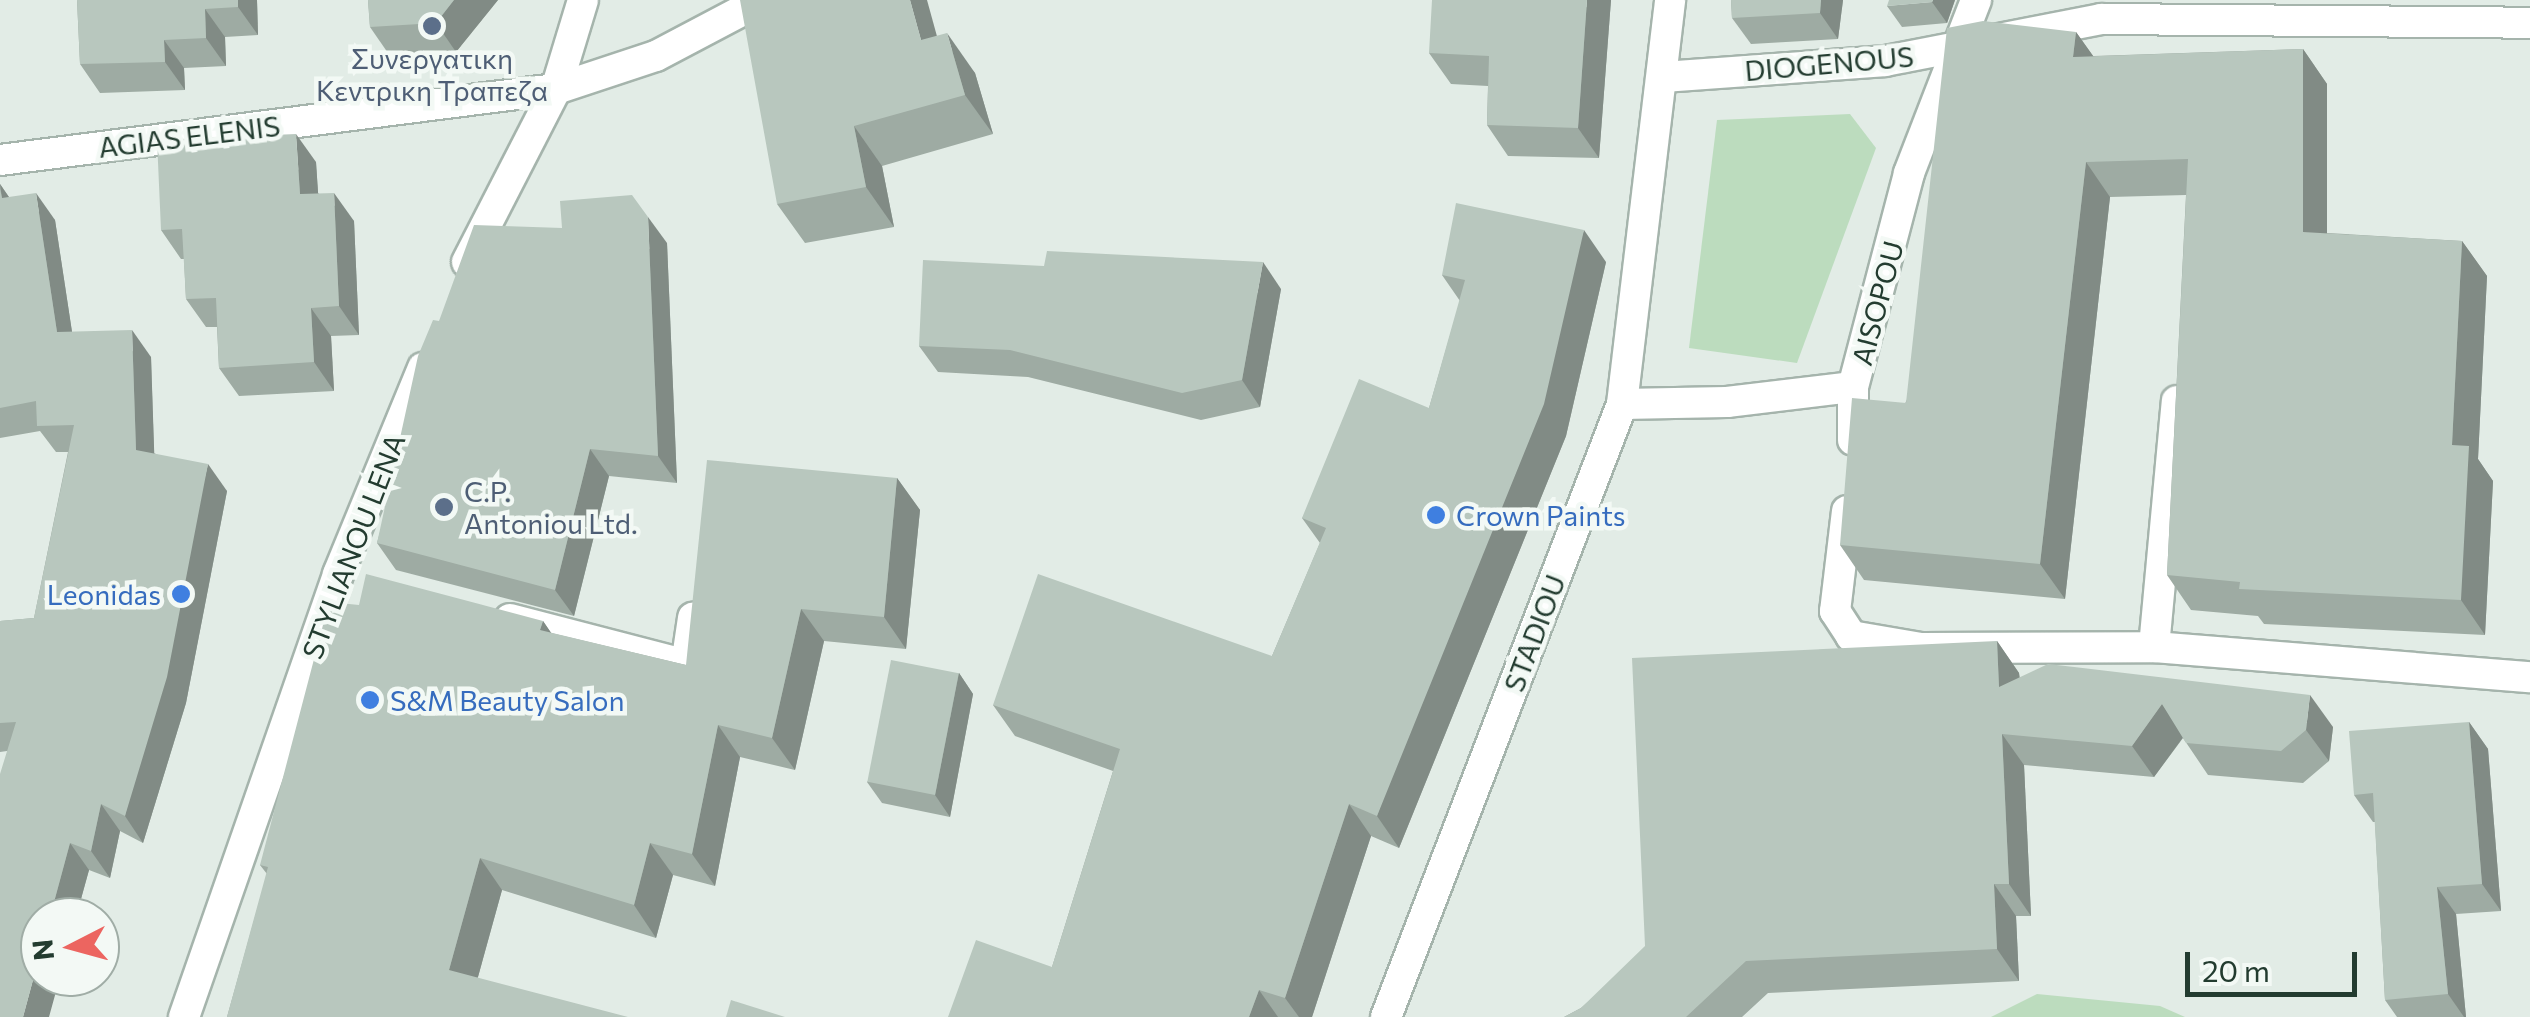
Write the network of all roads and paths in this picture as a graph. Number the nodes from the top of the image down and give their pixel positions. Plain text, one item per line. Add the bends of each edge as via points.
1 (583, 0) edge
2 (762, 0) edge
3 (1670, 0) edge
4 (1976, 0) edge
5 (2530, 23) edge
6 (1962, 41) junction
7 (1664, 77) junction
8 (556, 89) junction
9 (0, 160) edge
10 (456, 288) edge
11 (434, 341) edge
12 (2180, 370) edge
13 (1852, 387) junction
14 (1622, 404) junction
15 (338, 574) junction
16 (376, 584) edge
17 (697, 594) edge
18 (473, 609) edge
19 (2154, 648) junction
20 (2530, 677) edge
21 (184, 1017) edge
22 (1386, 1017) edge

1 - 8 street
2 - 8 street, AGIAS ELENIS via 656,56
3 - 7 street, STADIOU
4 - 6 street, AISOPOU
5 - 6 street, DIOGENOUS via 2102,19
6 - 7 street, DIOGENOUS via 1885,61
6 - 13 street, AISOPOU via 1910,174
7 - 14 street, STADIOU
8 - 9 street, AGIAS ELENIS
8 - 10 street
11 - 15 street, STYLIANOU LENA
12 - 19 street
13 - 14 street, AISOPOU via 1727,402
13 - 19 street via 1835,611 1851,636 1921,648
14 - 22 street, STADIOU
15 - 16 street
15 - 21 street, STYLIANOU LENA
17 - 18 street via 686,665
19 - 20 street

